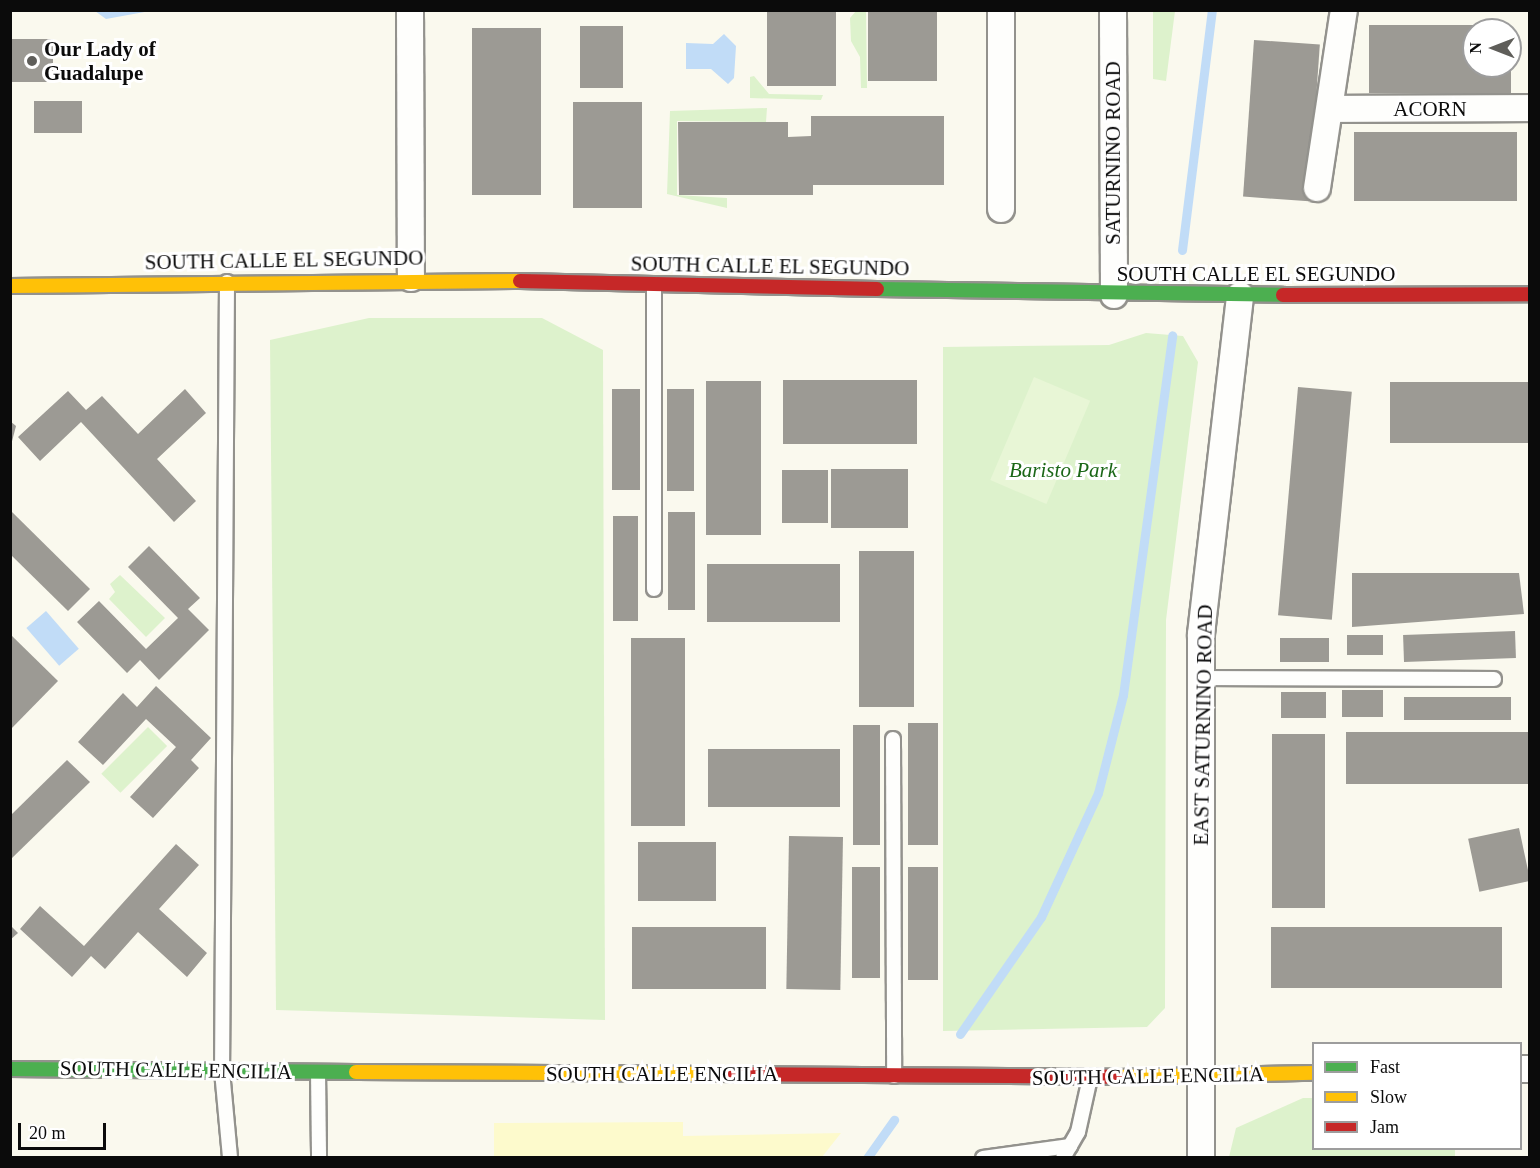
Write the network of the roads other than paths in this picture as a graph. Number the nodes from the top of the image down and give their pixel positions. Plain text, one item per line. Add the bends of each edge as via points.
1 (410, 10) edge
2 (1000, 10) edge
3 (1113, 10) edge
4 (1344, 10) edge
5 (1530, 108) edge
6 (1330, 109) junction
7 (1317, 188) dead end
8 (1000, 209) dead end
9 (411, 278) junction
10 (226, 282) junction
11 (654, 284) junction
12 (10, 286) edge
13 (1530, 294) edge
14 (1114, 295) junction
15 (1240, 295) junction
16 (654, 589) dead end
17 (1201, 678) junction
18 (1494, 679) dead end
19 (893, 740) dead end
20 (10, 1069) edge
21 (222, 1071) junction
22 (318, 1072) junction
23 (1312, 1073) edge
24 (894, 1076) junction
25 (1090, 1077) junction
26 (1201, 1078) junction
27 (1066, 1152) edge
28 (230, 1158) edge
29 (318, 1158) edge
30 (983, 1158) edge
31 (1201, 1158) edge

1 - 9 street
2 - 8 street
3 - 14 street, SATURNINO ROAD
4 - 6 street
5 - 6 street, ACORN
6 - 7 street
9 - 10 street, SOUTH CALLE EL SEGUNDO
9 - 11 street, SOUTH CALLE EL SEGUNDO
10 - 12 street, SOUTH CALLE EL SEGUNDO
10 - 21 lane
11 - 14 street, SOUTH CALLE EL SEGUNDO
11 - 16 lane
13 - 15 street, SOUTH CALLE EL SEGUNDO
14 - 15 street, SOUTH CALLE EL SEGUNDO
15 - 17 street, EAST SATURNINO ROAD via 1201,634
17 - 18 lane
17 - 26 street, EAST SATURNINO ROAD
19 - 24 lane
20 - 21 street, SOUTH CALLE ENCILIA
21 - 22 street, SOUTH CALLE ENCILIA
21 - 28 lane
22 - 24 street, SOUTH CALLE ENCILIA
22 - 29 lane
23 - 26 street, SOUTH CALLE ENCILIA
24 - 25 street, SOUTH CALLE ENCILIA
25 - 26 street, SOUTH CALLE ENCILIA
25 - 27 lane
26 - 31 street, EAST SATURNINO ROAD
27 - 30 lane

